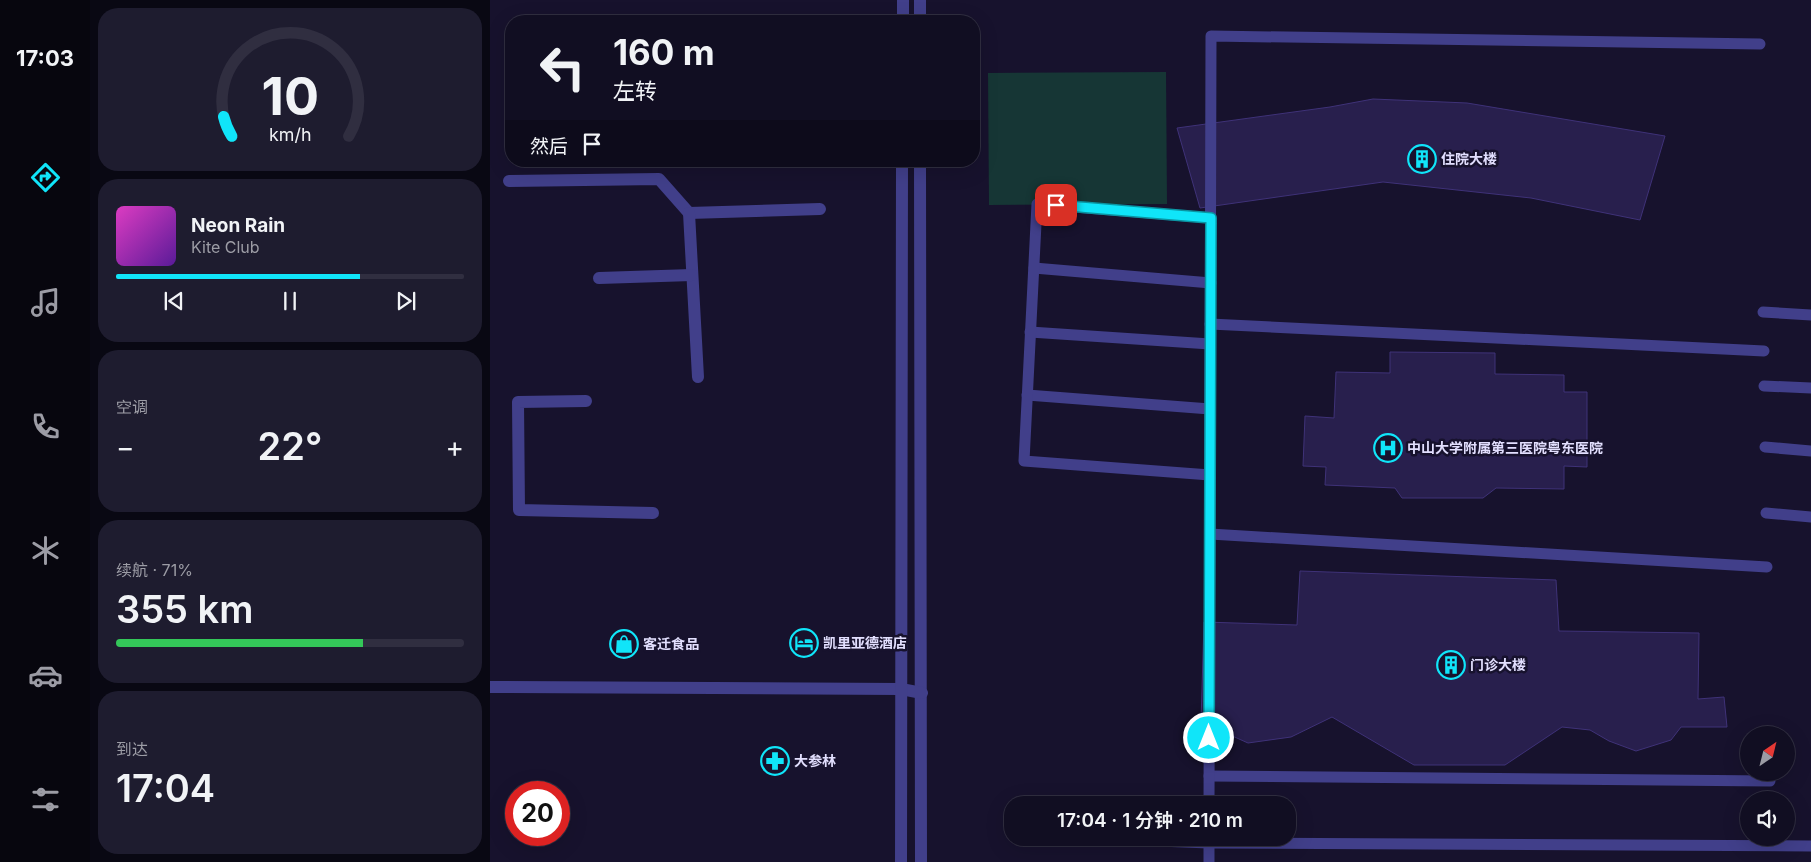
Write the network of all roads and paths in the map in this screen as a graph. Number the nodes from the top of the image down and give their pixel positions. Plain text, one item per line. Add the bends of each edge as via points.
1 (903, 0) edge
2 (920, 0) edge
3 (902, 15) edge
4 (920, 15) edge
5 (1760, 44) dead end
6 (902, 167) edge
7 (920, 167) edge
8 (509, 181) dead end
9 (820, 209) dead end
10 (689, 213) junction
11 (1211, 218) junction
12 (1034, 268) junction
13 (692, 275) junction
14 (599, 278) dead end
15 (1210, 283) junction
16 (1763, 312) dead end
17 (1811, 315) edge
18 (1210, 324) junction
19 (1030, 332) junction
20 (1210, 344) junction
21 (1764, 351) dead end
22 (698, 377) dead end
23 (1764, 386) dead end
24 (1811, 388) edge
25 (1027, 395) junction
26 (586, 401) dead end
27 (1210, 409) junction
28 (1765, 447) dead end
29 (1811, 450) edge
30 (1210, 475) junction
31 (652, 513) dead end
32 (1766, 513) dead end
33 (1811, 517) edge
34 (1210, 534) junction
35 (1767, 567) dead end
36 (490, 687) edge
37 (902, 689) junction
38 (922, 692) junction
39 (1209, 776) junction
40 (1740, 781) edge
41 (1209, 796) edge
42 (1296, 841) edge
43 (1209, 846) edge
44 (1811, 846) edge
45 (901, 862) edge
46 (922, 862) edge
47 (1209, 862) edge

1 - 3 street
2 - 4 street
5 - 11 lane via 1212,36
6 - 37 street
7 - 38 street
8 - 10 street via 659,178
9 - 10 street
10 - 13 street
11 - 12 lane via 1037,204
11 - 15 lane
12 - 15 lane
12 - 19 lane
13 - 14 street
13 - 22 street
15 - 18 lane
16 - 17 lane
18 - 20 lane
18 - 21 lane
19 - 20 lane
19 - 25 lane
20 - 27 lane
23 - 24 lane
25 - 27 lane
25 - 30 lane via 1024,461
26 - 31 street via 518,402 519,510
27 - 30 lane
28 - 29 lane
30 - 34 lane
32 - 33 lane
34 - 35 lane
34 - 39 lane
36 - 37 street
37 - 38 street
37 - 45 street
38 - 46 street
39 - 40 lane
39 - 41 lane
42 - 44 lane
43 - 47 lane

